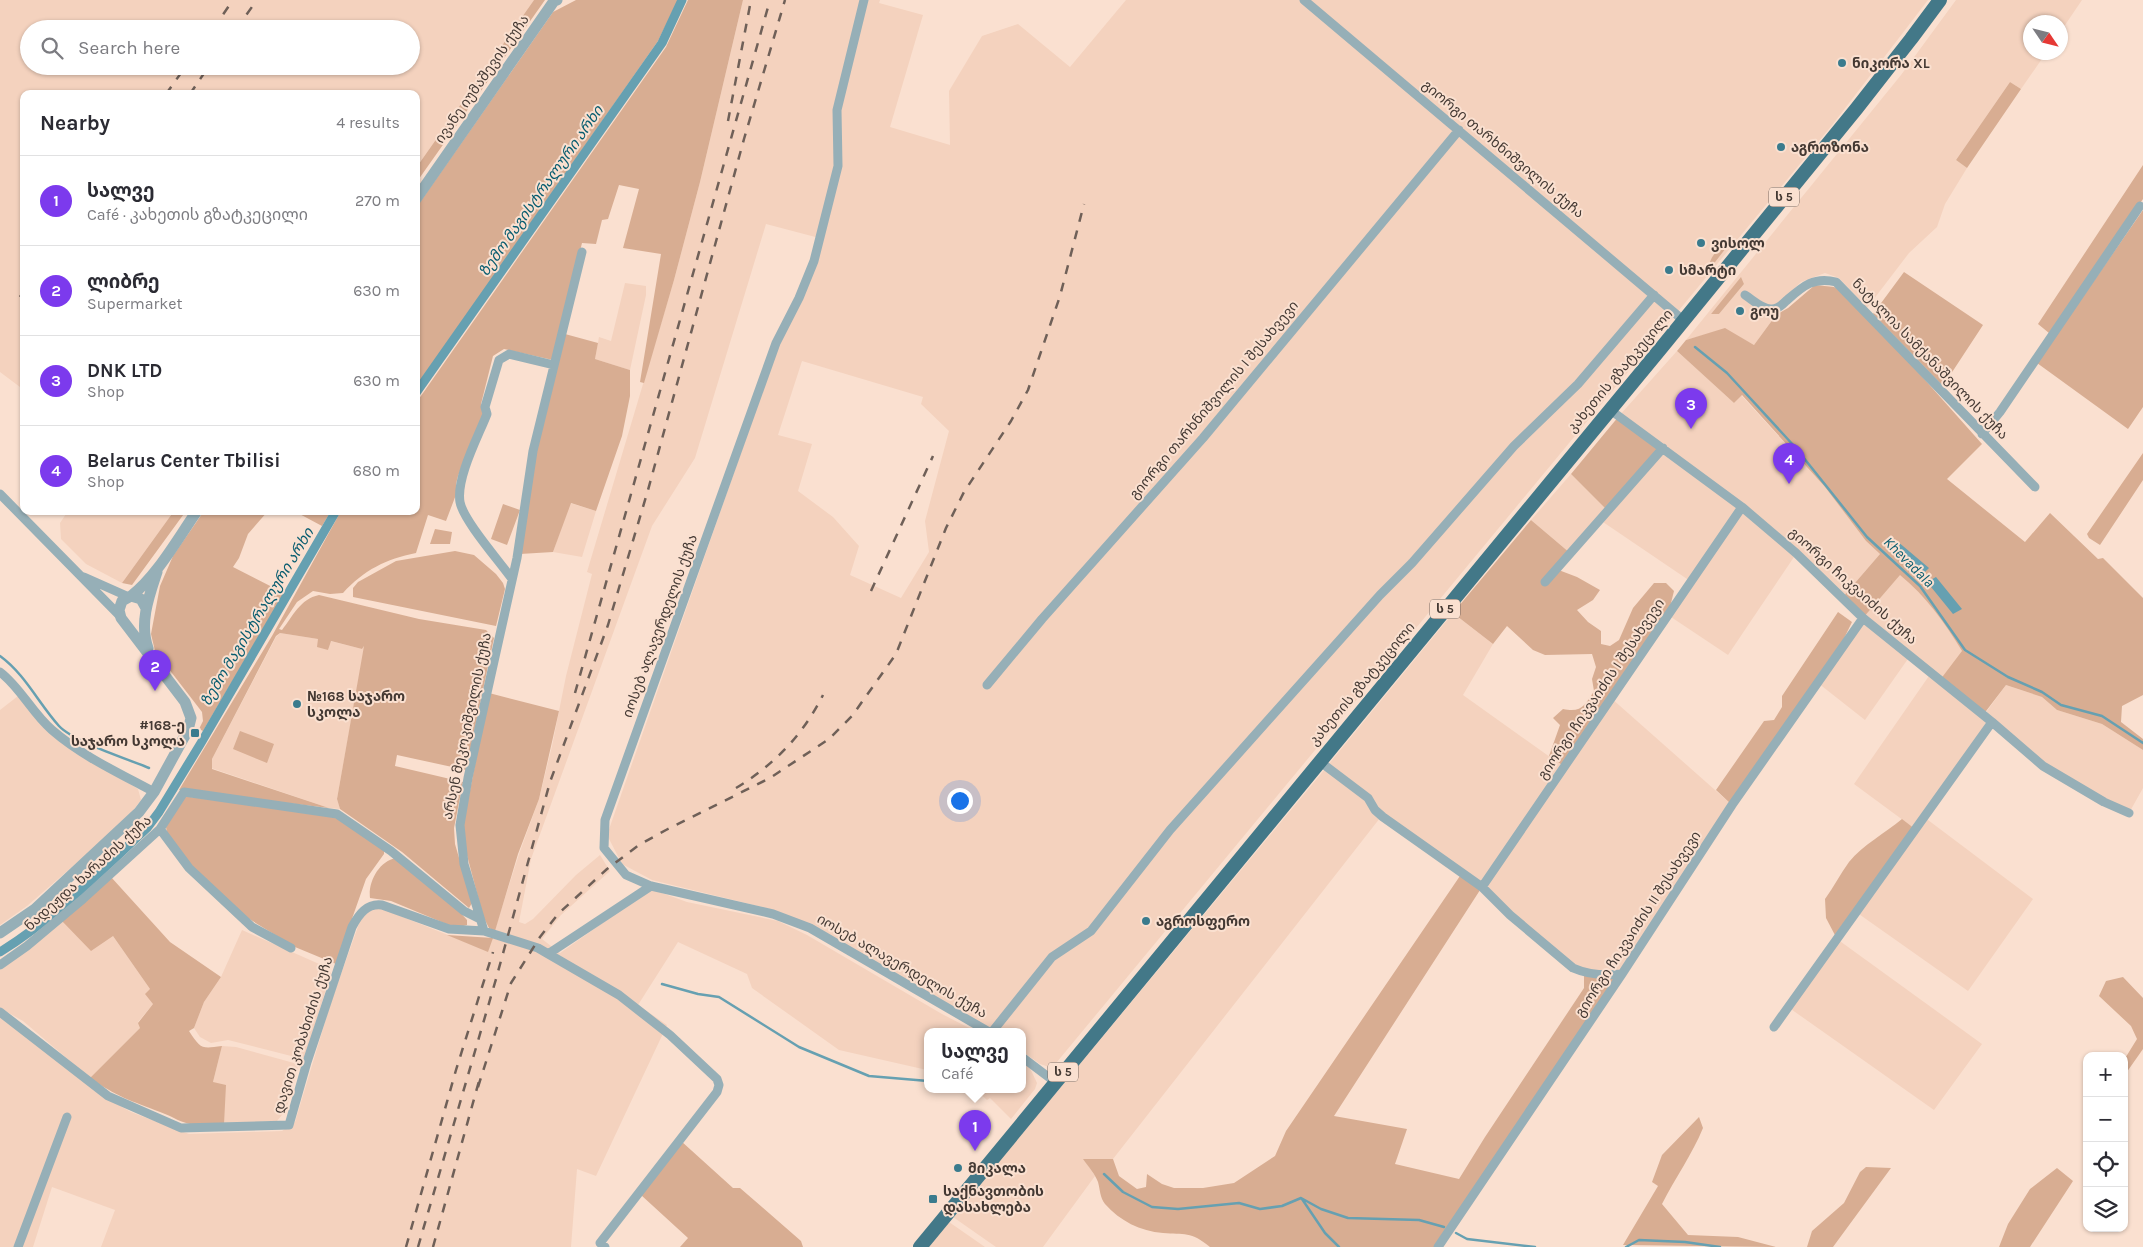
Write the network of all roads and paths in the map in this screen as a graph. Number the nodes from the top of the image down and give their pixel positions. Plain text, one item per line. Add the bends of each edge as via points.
1 (556, 0) edge
2 (864, 0) edge
3 (1304, 0) edge
4 (1940, 0) edge
5 (1459, 130) junction
6 (420, 193) edge
7 (2140, 206) dead end
8 (582, 252) dead end
9 (1654, 295) junction
10 (1745, 296) dead end
11 (1683, 320) junction
12 (554, 365) junction
13 (1609, 409) junction
14 (1982, 434) junction
15 (1663, 448) junction
16 (2035, 487) dead end
17 (0, 494) edge
18 (1742, 507) junction
19 (20, 514) edge
20 (21, 515) edge
21 (194, 515) edge
22 (159, 565) junction
23 (82, 576) junction
24 (512, 579) junction
25 (1545, 582) dead end
26 (130, 596) junction
27 (146, 611) junction
28 (1863, 618) junction
29 (123, 619) junction
30 (150, 654) junction
31 (0, 672) edge
32 (987, 685) dead end
33 (1992, 722) junction
34 (1319, 761) junction
35 (154, 792) junction
36 (2129, 813) dead end
37 (160, 829) junction
38 (651, 886) junction
39 (1482, 887) junction
40 (480, 919) junction
41 (484, 931) junction
42 (0, 933) edge
43 (291, 948) dead end
44 (548, 954) junction
45 (0, 965) edge
46 (1622, 974) junction
47 (0, 1012) edge
48 (1774, 1027) dead end
49 (984, 1028) edge
50 (994, 1028) edge
51 (1026, 1060) edge
52 (1055, 1082) junction
53 (67, 1117) dead end
54 (18, 1247) edge
55 (605, 1247) edge
56 (920, 1247) edge
57 (1438, 1247) edge

1 - 6 street, ივანე იუმაშევის ქუჩა
2 - 38 street, იოსებ ალავერდელის ქუჩა via 837,110 838,166 814,260 776,343 605,820 604,848 626,876
3 - 5 street, გიორგი თარხნიშვილის ქუჩა
4 - 11 highway, კახეთის გზატკეცილი / ს 5 via 1857,108
5 - 9 street, გიორგი თარხნიშვილის ქუჩა
5 - 32 street, გიორგი თარხნიშვილის I შესახვევი via 1203,438
7 - 14 street
8 - 12 street, არსენ მეკოკიშვილის ქუჩა
9 - 11 street, გიორგი თარხნიშვილის ქუჩა
9 - 50 street via 1578,384 1514,446 1170,830 1091,932 1052,956
10 - 14 street, ნატალია სამქანაშვილის ქუჩა via 1772,310 1804,285 1824,279 1836,282
11 - 13 highway, კახეთის გზატკეცილი / ს 5
12 - 24 street, არსენ მეკოკიშვილის ქუჩა via 533,451
12 - 24 street via 509,354 499,360 484,407 487,414 463,476 460,504 477,534
13 - 15 street, გიორგი ჩიკვაიძის ქუჩა
13 - 34 highway, კახეთის გზატკეცილი / ს 5
14 - 16 street, ნატალია სამქანაშვილის ქუჩა
15 - 18 street, გიორგი ჩიკვაიძის ქუჩა
15 - 25 street
17 - 19 street
18 - 28 street, გიორგი ჩიკვაიძის ქუჩა via 1796,553
18 - 39 street, გიორგი ჩიკვაიძის I შესახვევი
20 - 23 street
21 - 22 street
22 - 26 street
22 - 27 street
23 - 26 street
23 - 29 street
24 - 40 street, არსენ მეკოკიშვილის ქუჩა via 460,825 464,864
26 - 27 street via 141,599
26 - 29 street via 120,605
27 - 29 street via 137,623
27 - 30 street via 144,635
28 - 33 street, გიორგი ჩიკვაიძის ქუჩა
28 - 46 street, გიორგი ჩიკვაიძის II შესახვევი via 1732,805
29 - 30 street
30 - 35 street via 183,698 191,718 188,730
31 - 35 street via 50,729 92,759
33 - 36 street, გიორგი ჩიკვაიძის ქუჩა via 2043,766
33 - 48 street
34 - 39 street via 1368,798 1382,817
34 - 52 highway, კახეთის გზატკეცილი / ს 5
35 - 42 street via 130,822 35,909
37 - 40 street, ნადეჟდა ხარაძის ქუჩა via 184,792 337,814 391,851 464,911
37 - 43 street via 189,868 252,927
37 - 45 street, ნადეჟდა ხარაძის ქუჩა via 84,899
38 - 44 street
38 - 49 street, იოსებ ალავერდელის ქუჩა via 764,912 810,928
39 - 46 street via 1573,968 1584,973
40 - 41 street, არსენ მეკოკიშვილის ქუჩა
41 - 44 street
41 - 47 street, დავით კობახიძის ქუჩა via 449,929 374,904 358,916 307,1062 289,1125 180,1128 108,1096
44 - 55 street via 619,995 670,1035 717,1079 719,1085 717,1092 600,1243
46 - 57 street, გიორგი ჩიკვაიძის II შესახვევი
51 - 52 street
52 - 56 highway, კახეთის გზატკეცილი / ს 5
53 - 54 street

